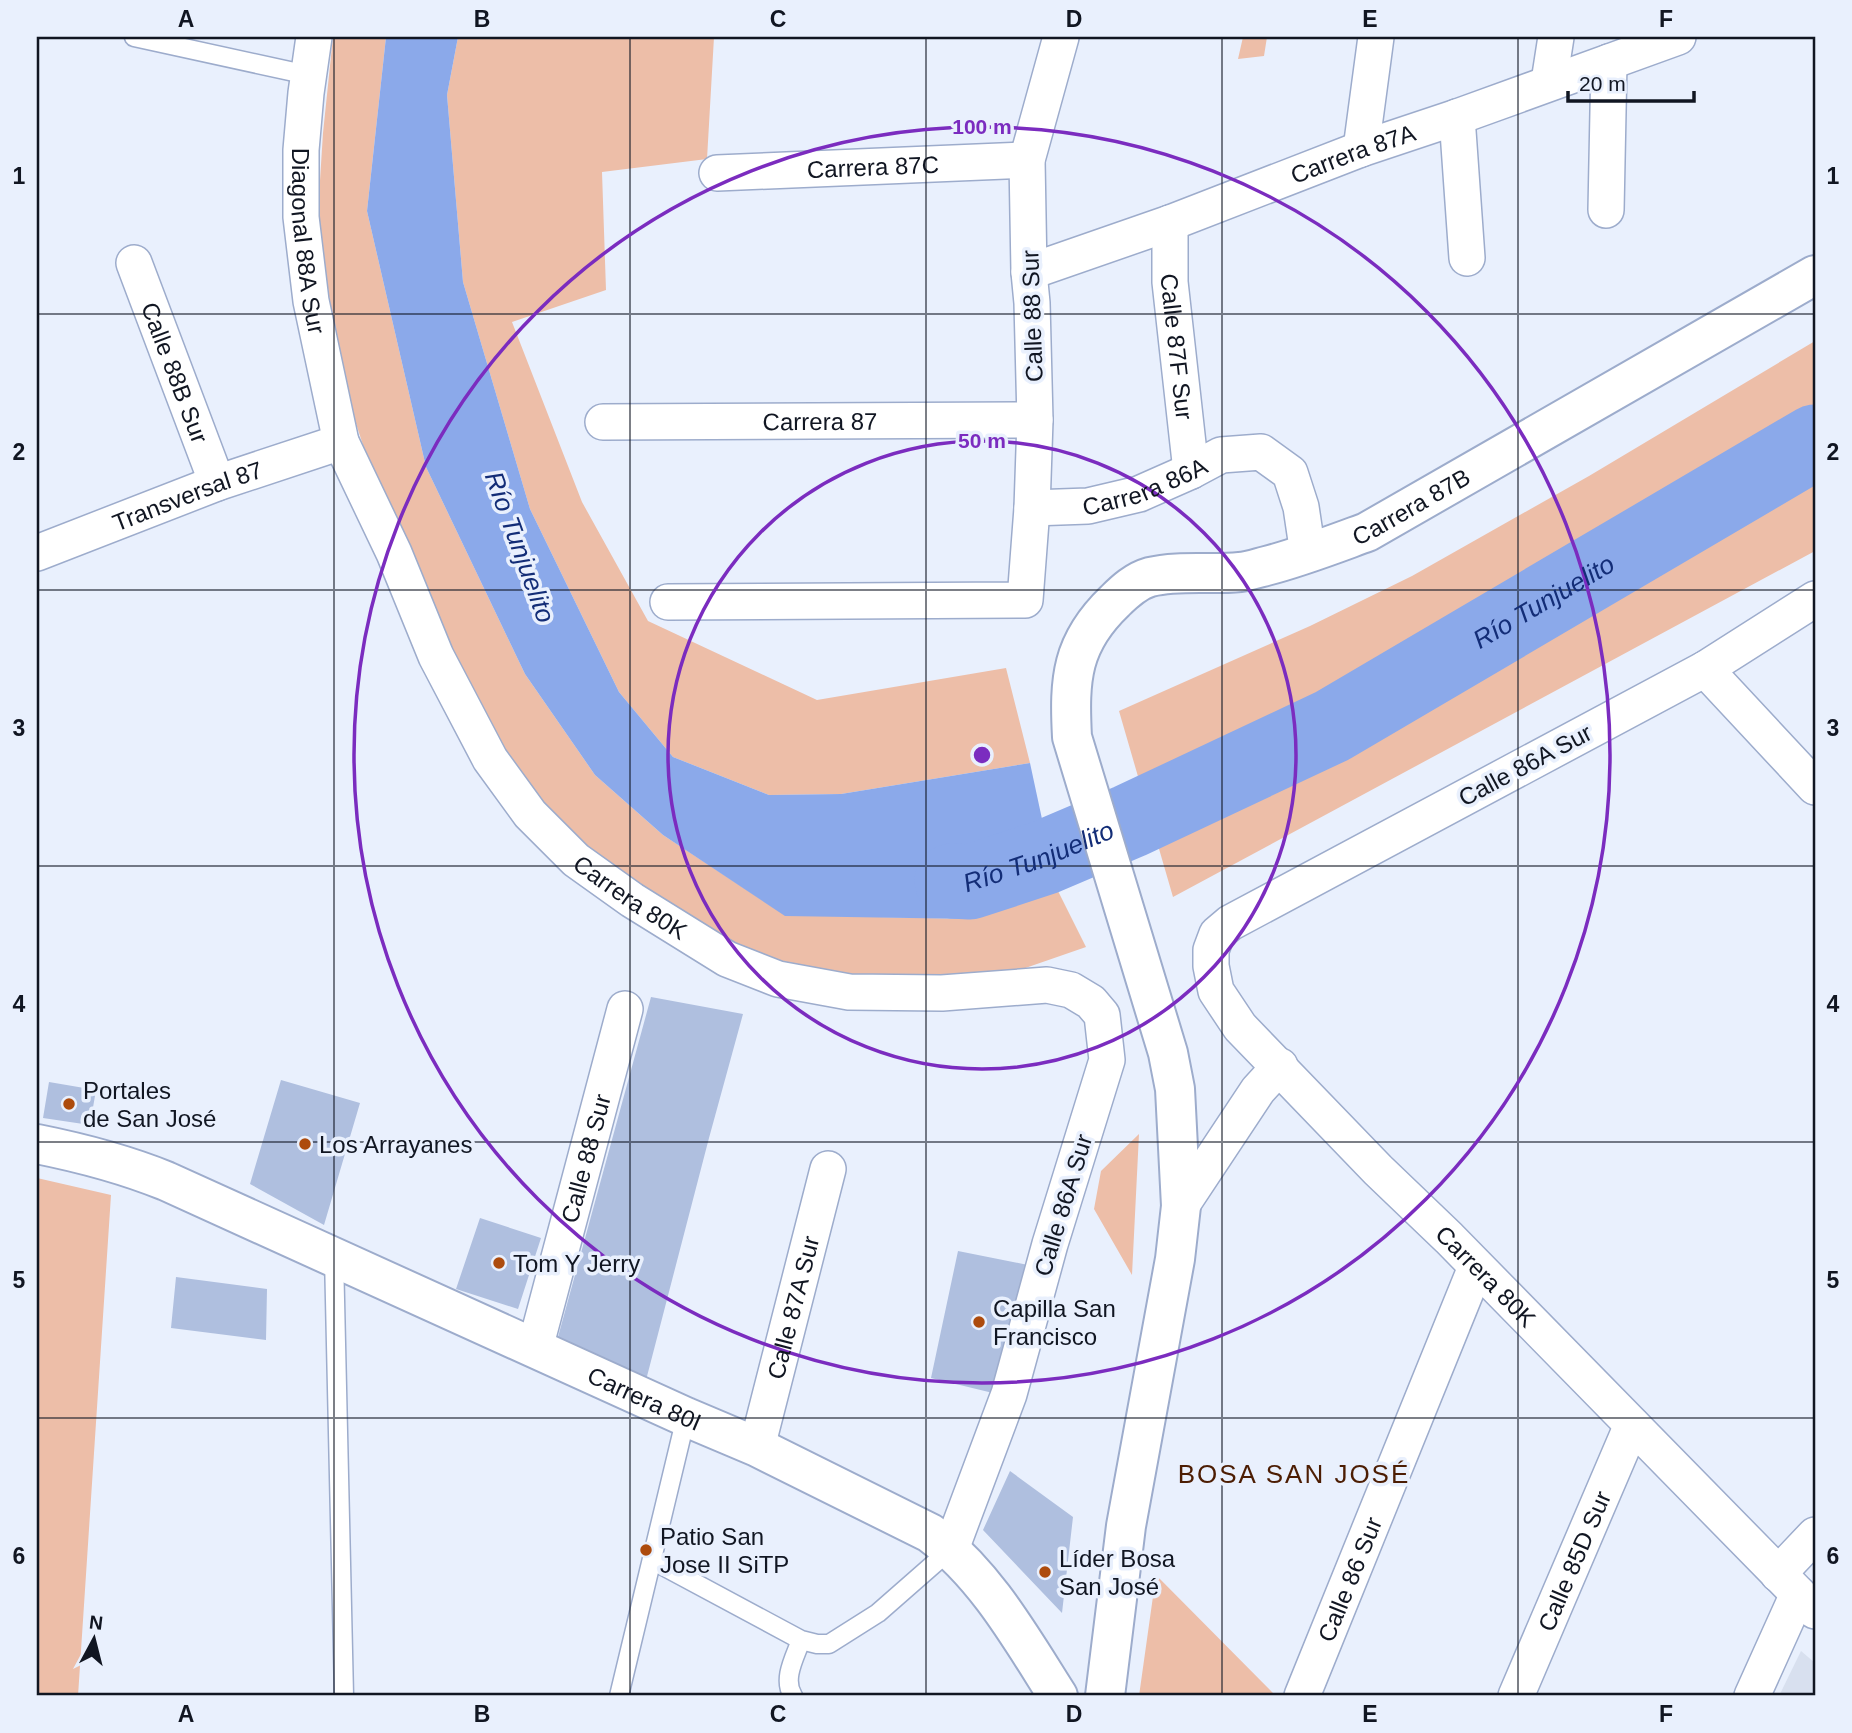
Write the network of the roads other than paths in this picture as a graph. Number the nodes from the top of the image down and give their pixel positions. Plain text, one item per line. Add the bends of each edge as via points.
1 (134, 37) edge
2 (314, 37) edge
3 (1061, 37) edge
4 (1376, 37) edge
5 (1556, 37) edge
6 (1678, 37) edge
7 (1609, 62) junction
8 (308, 75) junction
9 (1549, 82) junction
10 (1457, 117) junction
11 (1362, 149) junction
12 (1027, 160) junction
13 (718, 173) dead end
14 (1606, 210) dead end
15 (1170, 223) junction
16 (1467, 258) dead end
17 (134, 263) dead end
18 (1029, 272) junction
19 (1815, 275) edge
20 (1035, 420) junction
21 (603, 422) dead end
22 (341, 442) junction
23 (1191, 471) junction
24 (218, 483) junction
25 (1032, 508) junction
26 (38, 547) edge
27 (1308, 554) junction
28 (1815, 599) edge
29 (668, 602) dead end
30 (1705, 669) junction
31 (1815, 787) edge
32 (1230, 923) joint
33 (625, 1009) dead end
34 (1107, 1060) joint
35 (1280, 1066) junction
36 (37, 1144) edge
37 (828, 1169) dead end
38 (1181, 1206) junction
39 (334, 1256) junction
40 (1476, 1267) junction
41 (536, 1348) junction
42 (686, 1417) junction
43 (1632, 1424) junction
44 (757, 1447) junction
45 (1815, 1535) edge
46 (951, 1549) junction
47 (652, 1560) junction
48 (1797, 1593) edge
49 (801, 1640) junction
50 (344, 1696) edge
51 (619, 1696) edge
52 (793, 1696) edge
53 (1058, 1696) edge
54 (1105, 1696) edge
55 (1302, 1696) edge
56 (1516, 1696) edge
57 (1752, 1696) edge

1 - 8 lane
2 - 8 street, Diagonal 88A Sur
3 - 12 street, Calle 88 Sur
4 - 11 street
5 - 9 street
6 - 7 street, Carrera 87A
7 - 9 street, Carrera 87A
7 - 14 street
8 - 22 street, Diagonal 88A Sur via 301,217 311,301
9 - 10 street, Carrera 87A
10 - 11 street, Carrera 87A
10 - 16 street
11 - 15 street, Carrera 87A
12 - 13 street, Carrera 87C
12 - 18 street, Calle 88 Sur
15 - 18 street, Carrera 87A
15 - 23 street, Calle 87F Sur via 1170,282
17 - 24 street, Calle 88B Sur
18 - 20 street, Calle 88 Sur
19 - 27 street, Carrera 87B via 1367,531
20 - 21 street, Carrera 87
20 - 25 street, Calle 88 Sur
22 - 24 street, Transversal 87
22 - 34 street, Carrera 80K via 436,656 490,759 530,814 576,860 727,960 778,979 849,992 942,993 1048,985 1071,990 1102,1015
23 - 25 street, Carrera 86A via 1139,495 1088,506
23 - 27 street, Carrera 86A via 1221,455 1261,452 1290,473
24 - 26 street, Transversal 87
25 - 29 street, Calle 88 Sur via 1025,600
27 - 38 street, Carrera 87B via 1242,572 1149,578 1130,587 1108,608 1088,631 1075,662 1072,737 1168,1053 1175,1089
28 - 30 street, Calle 86A Sur
30 - 31 street
30 - 32 street, Calle 86A Sur
32 - 35 street, Carrera 80K via 1217,934 1211,950 1216,992 1240,1027
33 - 41 street, Calle 88 Sur
34 - 46 street, Calle 86A Sur via 1009,1394
35 - 38 street via 1258,1090
35 - 40 street, Carrera 80K
36 - 39 street, Carrera 80I via 127,1166
37 - 44 street, Calle 87A Sur
38 - 54 street via 1126,1526
39 - 41 street, Carrera 80I
39 - 50 lane
40 - 43 street, Carrera 80K
40 - 55 street, Calle 86 Sur
41 - 42 street, Carrera 80I
42 - 44 street, Carrera 80I
42 - 47 lane
43 - 48 street, Carrera 80K
43 - 56 street, Calle 85D Sur
44 - 46 street, Carrera 80I via 906,1520
45 - 48 street
46 - 49 lane via 878,1612 829,1644
46 - 53 street, Carrera 80I via 991,1595
47 - 49 lane
47 - 51 lane
48 - 57 street
49 - 52 lane via 788,1677

